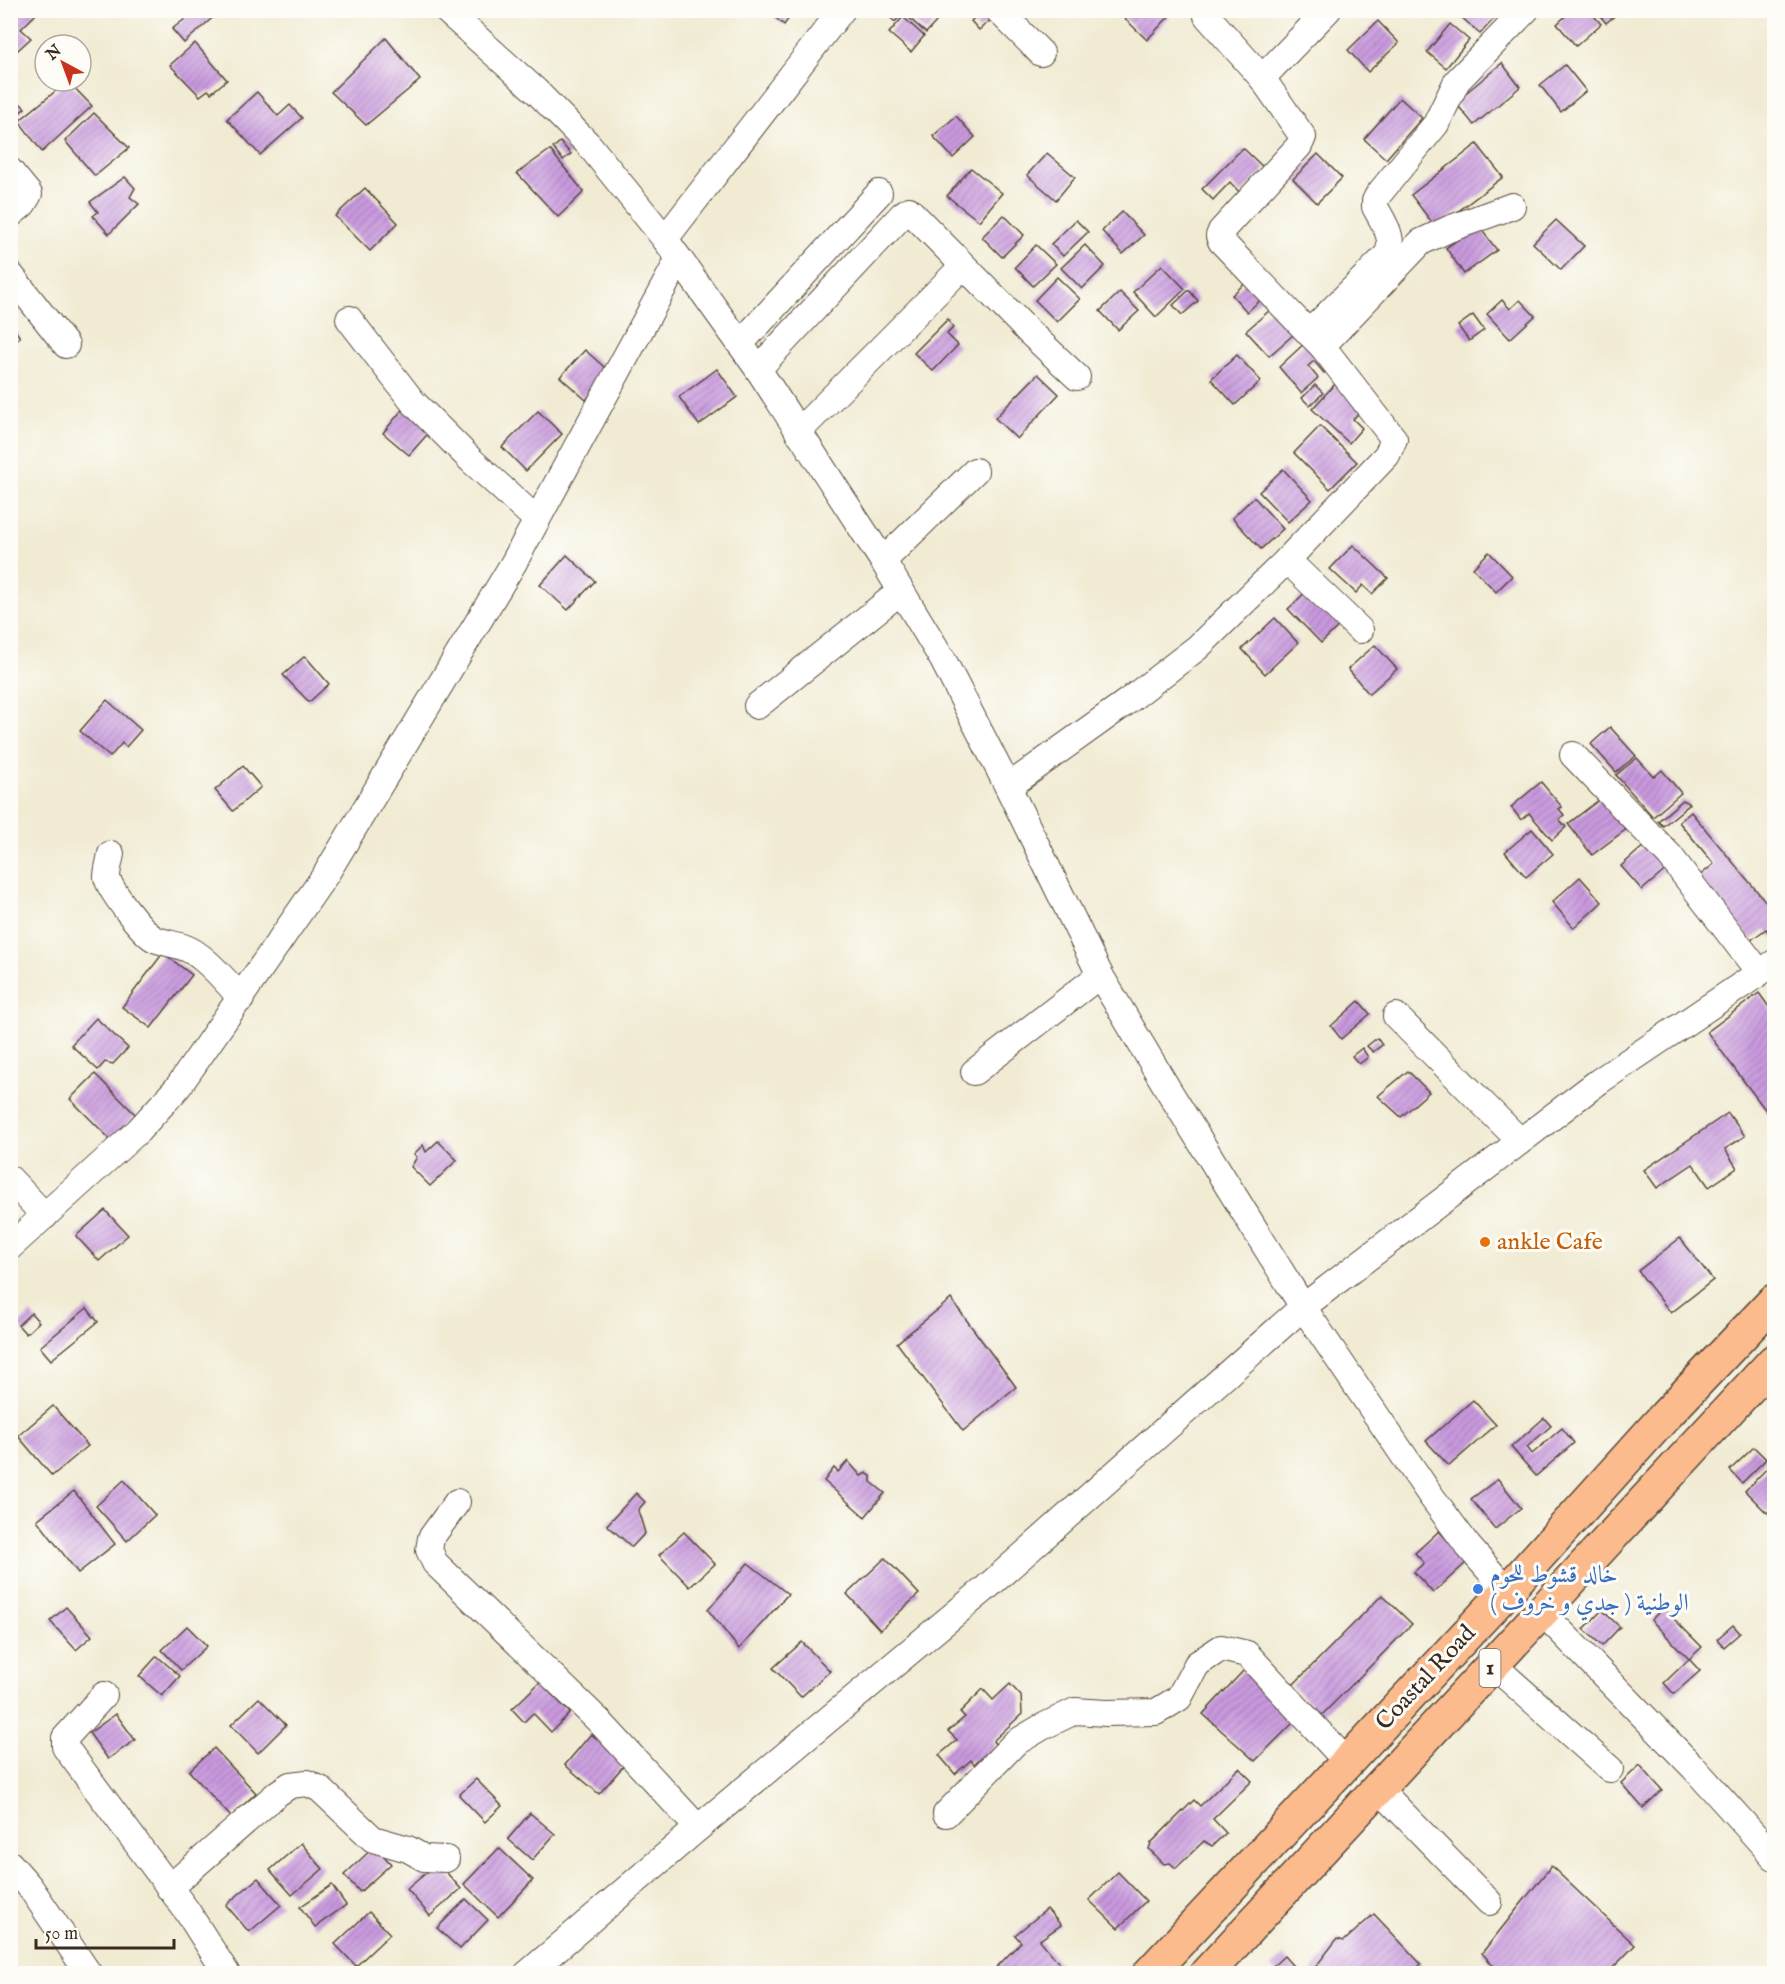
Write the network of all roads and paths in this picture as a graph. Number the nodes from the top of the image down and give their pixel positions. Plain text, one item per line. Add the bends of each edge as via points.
1 (446, 10) edge
2 (842, 10) edge
3 (998, 10) edge
4 (1328, 10) edge
5 (1526, 10) edge
6 (1207, 16) dead end
7 (1041, 53) dead end
8 (1262, 78) junction
9 (10, 171) edge
10 (879, 193) dead end
11 (1512, 207) dead end
12 (10, 215) edge
13 (672, 249) junction
14 (963, 266) junction
15 (10, 274) edge
16 (349, 319) dead end
17 (1316, 340) junction
18 (740, 344) junction
19 (66, 345) dead end
20 (758, 369) junction
21 (1077, 377) dead end
22 (798, 432) junction
23 (975, 471) dead end
24 (537, 520) junction
25 (1287, 560) junction
26 (883, 561) junction
27 (901, 591) junction
28 (1359, 630) dead end
29 (757, 706) dead end
30 (1573, 755) dead end
31 (1008, 787) junction
32 (111, 854) dead end
33 (1767, 967) edge
34 (1100, 975) junction
35 (241, 999) junction
36 (1396, 1016) dead end
37 (974, 1072) dead end
38 (1520, 1141) junction
39 (10, 1179) edge
40 (45, 1216) junction
41 (10, 1247) edge
42 (1774, 1301) edge
43 (1303, 1307) junction
44 (1774, 1361) edge
45 (457, 1502) dead end
46 (1507, 1591) junction
47 (1542, 1612) junction
48 (1493, 1665) junction
49 (104, 1695) dead end
50 (1347, 1762) junction
51 (1610, 1769) dead end
52 (1378, 1788) junction
53 (945, 1814) dead end
54 (698, 1828) junction
55 (1774, 1857) edge
56 (446, 1859) dead end
57 (10, 1864) edge
58 (169, 1887) junction
59 (1489, 1902) dead end
60 (89, 1974) edge
61 (227, 1974) edge
62 (527, 1974) edge
63 (1149, 1974) edge
64 (1206, 1974) edge

1 - 13 street via 589,145
2 - 13 street
3 - 7 street
4 - 8 street
5 - 17 street via 1457,81 1436,124 1378,195 1376,207 1390,237 1390,250
6 - 8 street
8 - 17 street via 1303,137 1219,236
9 - 12 street via 29,194
10 - 18 street
11 - 17 street via 1421,242
13 - 18 street
13 - 24 street
14 - 20 street via 911,211 906,211
14 - 21 street
14 - 22 street
15 - 19 street
16 - 24 street via 413,402
17 - 25 street via 1394,439 1387,455
18 - 20 street
20 - 22 street
22 - 26 street
23 - 26 street
24 - 35 street via 326,874
25 - 28 street
25 - 31 street via 1198,647
26 - 27 street
27 - 29 street
27 - 31 street via 943,660
30 - 33 street via 1670,856
31 - 34 street
32 - 35 street via 107,877 119,900 153,939 192,951
33 - 38 street via 1598,1082
34 - 37 street
34 - 43 street
35 - 40 street via 178,1087 138,1131
36 - 38 street
38 - 43 street
39 - 40 street
40 - 41 street
42 - 46 highway, Coastal Road
43 - 46 street via 1431,1496
43 - 54 street via 986,1588
44 - 47 highway, Coastal Road / 1
45 - 54 street via 431,1538 429,1550 435,1563 600,1722
46 - 50 highway, Coastal Road
47 - 48 highway, Coastal Road / 1
47 - 55 street
48 - 51 street
48 - 52 highway, Coastal Road / 1
49 - 58 street via 65,1738 65,1747
50 - 53 street via 1246,1654 1221,1648 1197,1664 1179,1698 1156,1712 1075,1711 1015,1743
50 - 63 highway, Coastal Road
52 - 59 street
52 - 64 highway, Coastal Road / 1
54 - 62 street
56 - 58 street via 424,1858 412,1850 373,1839 320,1789 298,1784 278,1793
57 - 60 street
58 - 61 street

